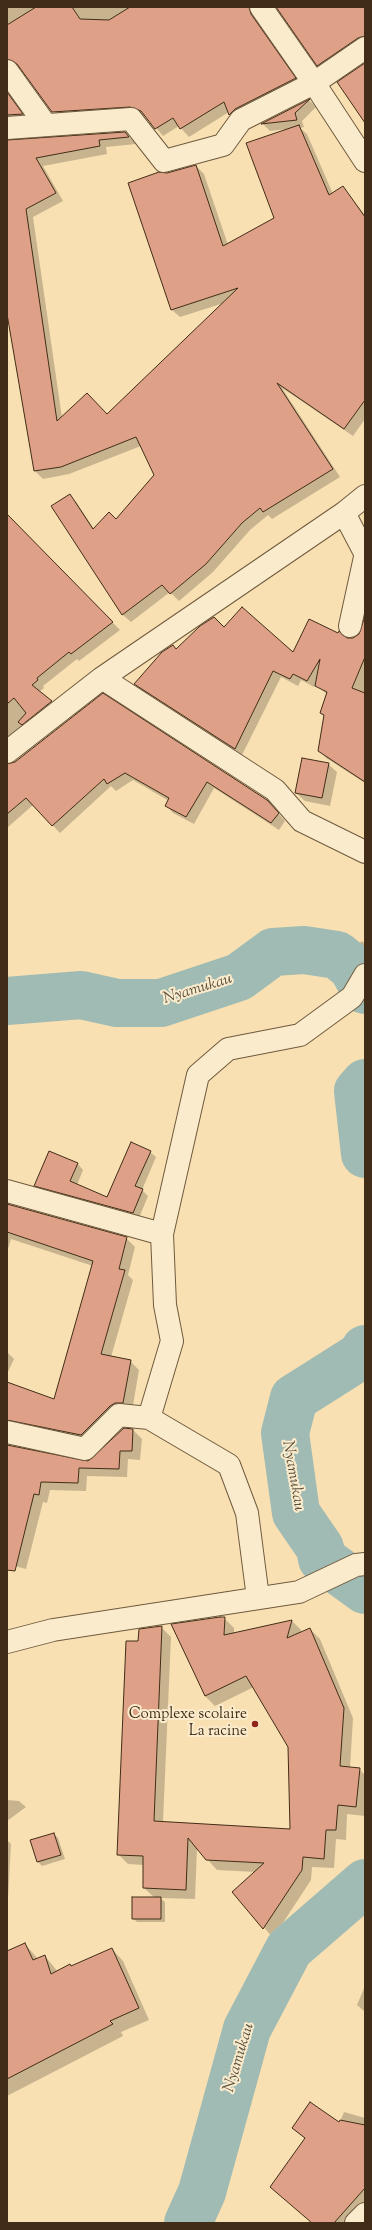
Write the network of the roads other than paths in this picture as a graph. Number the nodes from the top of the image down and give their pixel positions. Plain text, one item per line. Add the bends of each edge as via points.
1 (261, 7) edge
2 (365, 48) edge
3 (7, 71) edge
4 (314, 83) junction
5 (45, 124) junction
6 (7, 128) edge
7 (365, 161) edge
8 (365, 496) edge
9 (344, 513) junction
10 (365, 523) edge
11 (365, 553) edge
12 (365, 557) edge
13 (350, 626) dead end
14 (102, 678) junction
15 (7, 752) edge
16 (365, 852) edge
17 (365, 976) edge
18 (7, 1191) edge
19 (162, 1234) junction
20 (149, 1418) junction
21 (7, 1432) edge
22 (360, 1565) edge
23 (258, 1598) junction
24 (7, 1642) edge
25 (365, 2214) edge
26 (356, 2223) edge

1 - 4 street
2 - 4 street
3 - 5 street
4 - 5 street via 241,120 223,145 164,161 130,119
4 - 7 street
5 - 6 street
8 - 9 street
9 - 10 street
9 - 11 street
9 - 14 street
12 - 13 street
14 - 15 street
14 - 16 street via 275,790 302,821
17 - 19 street via 352,997 300,1035 228,1049 198,1075
18 - 19 street
19 - 20 street via 165,1305 172,1341
20 - 21 street via 119,1415 85,1449
20 - 23 street via 229,1465 247,1513
22 - 23 street via 299,1592
23 - 24 street via 53,1630
25 - 26 street

